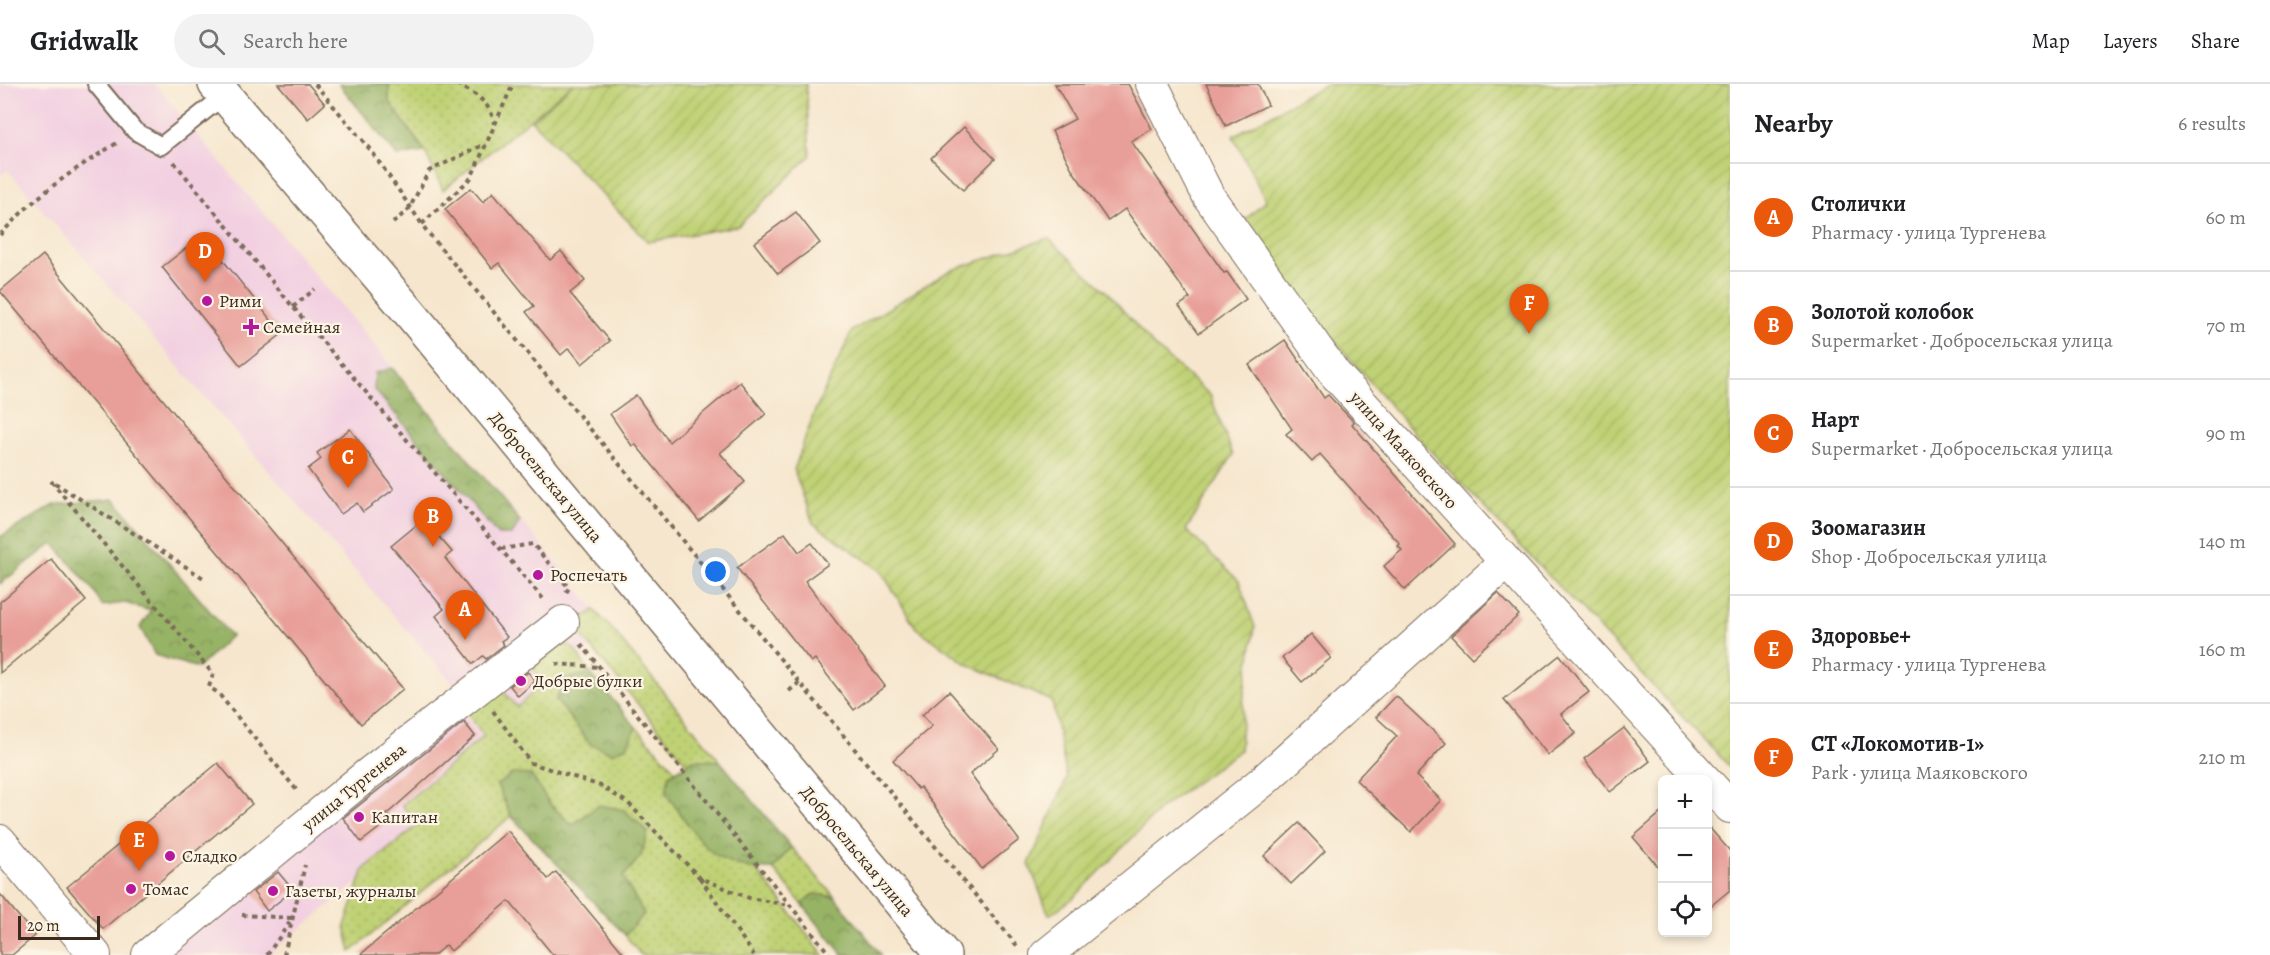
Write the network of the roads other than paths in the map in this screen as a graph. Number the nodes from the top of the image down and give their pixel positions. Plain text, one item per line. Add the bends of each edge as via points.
1 (96, 84) edge
2 (1152, 84) edge
3 (220, 90) edge
4 (1505, 563) junction
5 (558, 616) road end
6 (1700, 775) edge
7 (1712, 788) edge
8 (1730, 807) edge
9 (0, 841) edge
10 (95, 955) edge
11 (148, 955) edge
12 (944, 955) edge
13 (1046, 955) edge

1 - 3 lane via 135,131 161,146
2 - 4 street, улица Маяковского via 1209,197 1335,374
3 - 12 main road, Добросельская улица
4 - 6 street, улица Маяковского
4 - 13 street via 1263,781
5 - 11 street, улица Тургенева via 473,692
7 - 8 street, улица Маяковского
9 - 10 street

